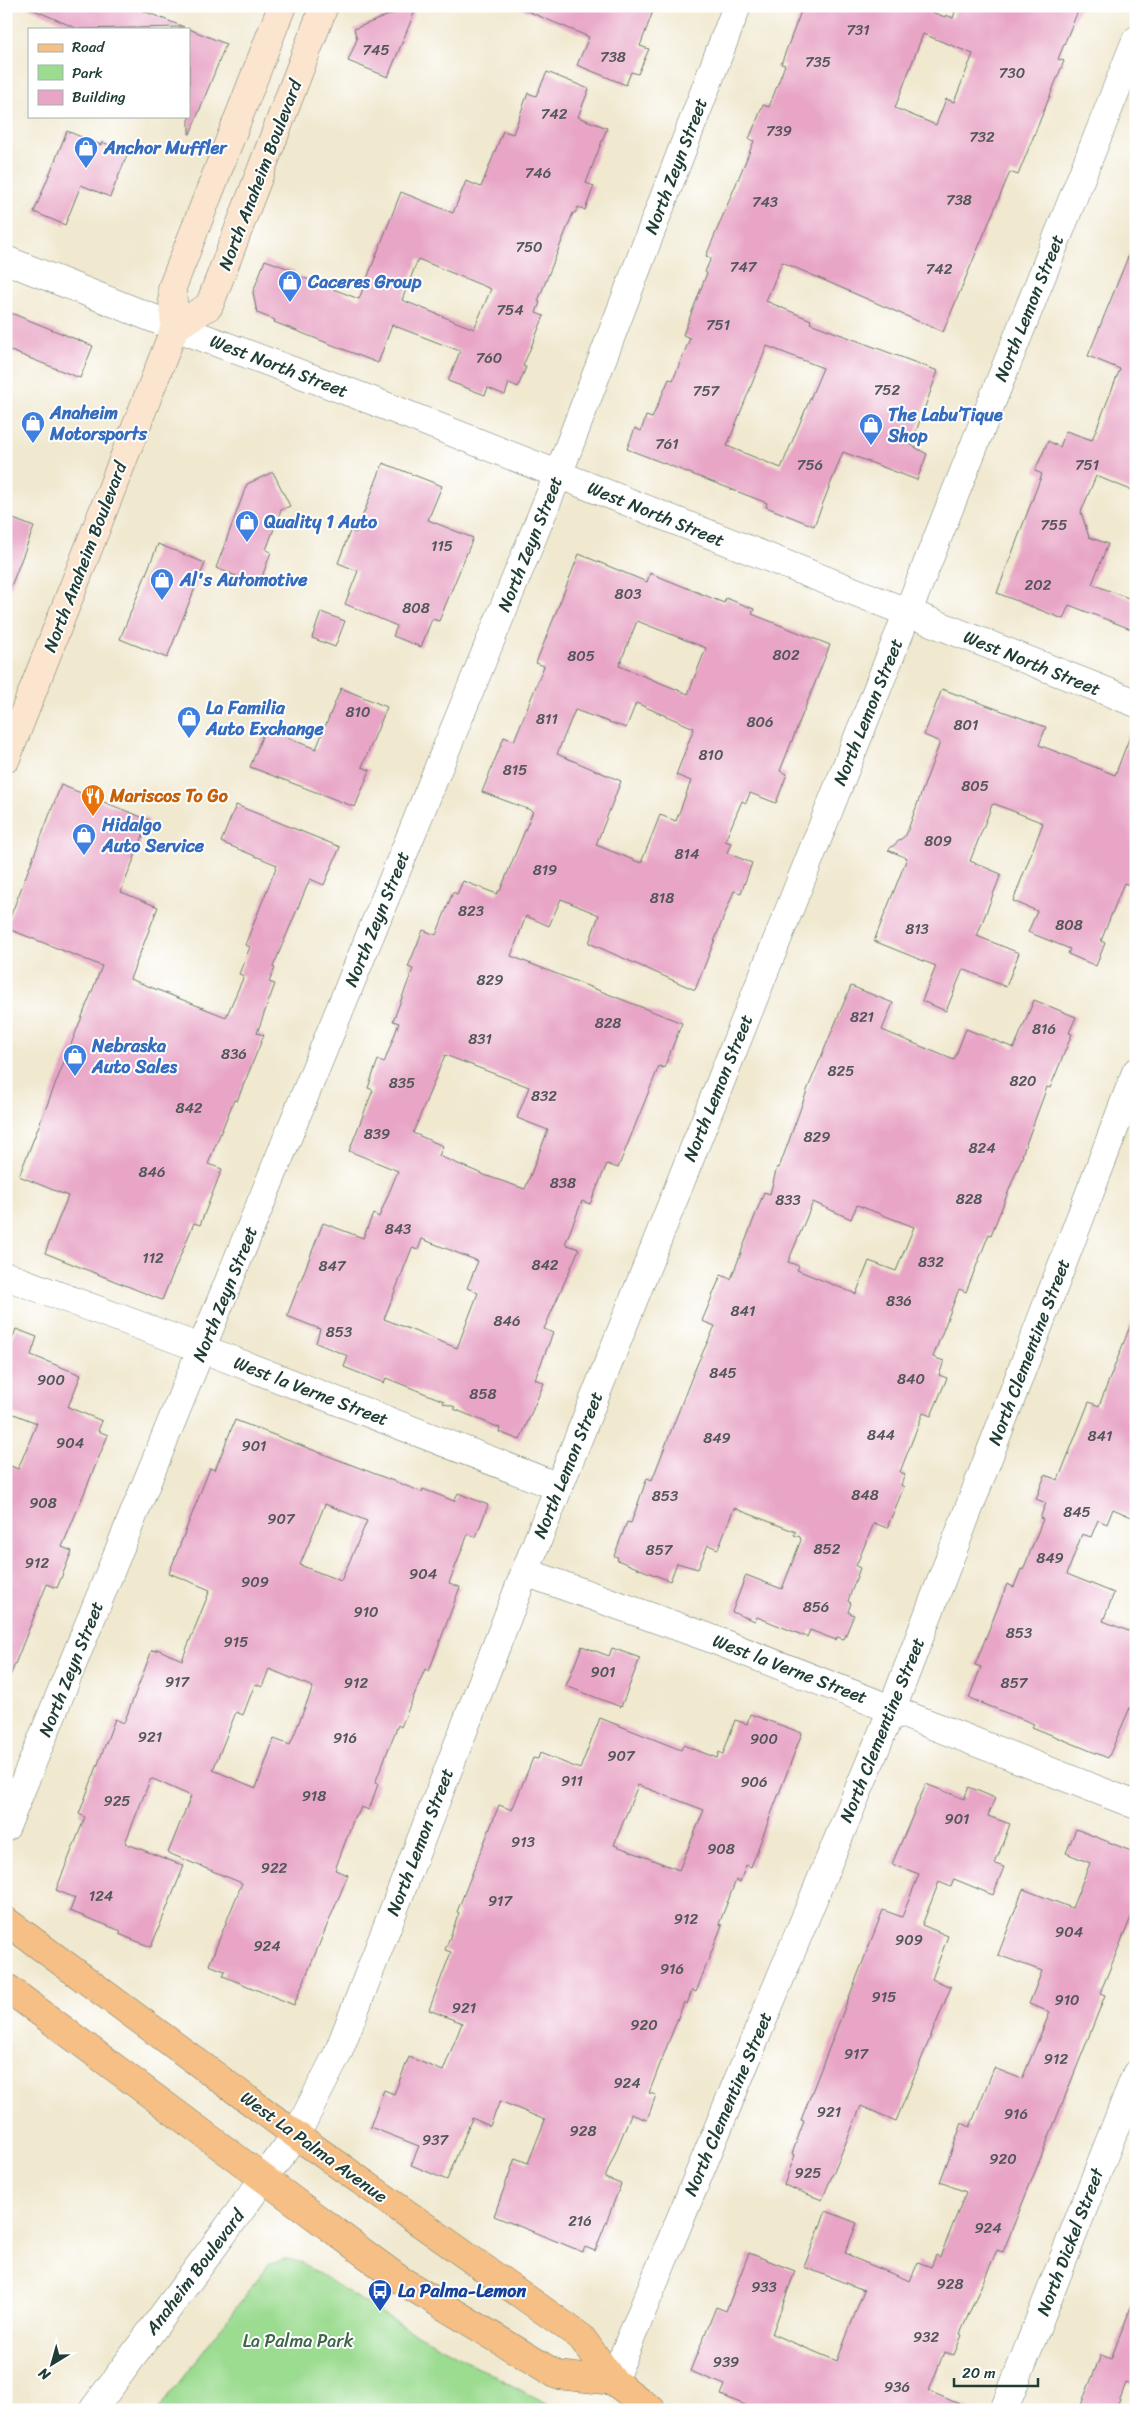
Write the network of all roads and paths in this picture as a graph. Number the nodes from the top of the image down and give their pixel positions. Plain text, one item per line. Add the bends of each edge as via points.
1 (282, 6) edge
2 (324, 6) edge
3 (737, 6) edge
4 (1136, 40) edge
5 (6, 260) edge
6 (175, 327) junction
7 (558, 475) junction
8 (907, 613) junction
9 (1136, 704) edge
10 (6, 759) edge
11 (1136, 1072) edge
12 (6, 1276) edge
13 (203, 1349) junction
14 (559, 1487) junction
15 (525, 1572) junction
16 (892, 1709) junction
17 (1136, 1805) edge
18 (6, 1828) edge
19 (6, 1921) edge
20 (6, 1987) edge
21 (1136, 2074) edge
22 (296, 2135) junction
23 (264, 2179) junction
24 (613, 2381) junction
25 (93, 2410) edge
26 (652, 2410) edge
27 (1004, 2410) edge

1 - 6 main road, North Anaheim Boulevard via 172,288
2 - 6 main road, North Anaheim Boulevard via 209,306
3 - 7 street, North Zeyn Street
4 - 8 street, North Lemon Street
5 - 6 street, West North Street
6 - 7 street, West North Street
6 - 10 main road, North Anaheim Boulevard
7 - 8 street, West North Street
7 - 13 street, North Zeyn Street
8 - 9 street, West North Street
8 - 14 street, North Lemon Street
11 - 16 street, North Clementine Street
12 - 13 street, West la Verne Street
13 - 14 street, West la Verne Street
13 - 18 street, North Zeyn Street
14 - 15 street, North Lemon Street
15 - 16 street, West la Verne Street via 707,1637
15 - 22 street, North Lemon Street via 338,2053
16 - 17 street, West la Verne Street
16 - 24 street, North Clementine Street
19 - 22 main road, West La Palma Avenue
20 - 23 main road
21 - 27 street, North Dickel Street
22 - 23 street, Anaheim Boulevard
22 - 24 main road, West La Palma Avenue via 581,2337
23 - 24 main road via 399,2279 557,2375
23 - 25 street, Anaheim Boulevard
24 - 26 main road, West La Palma Avenue

